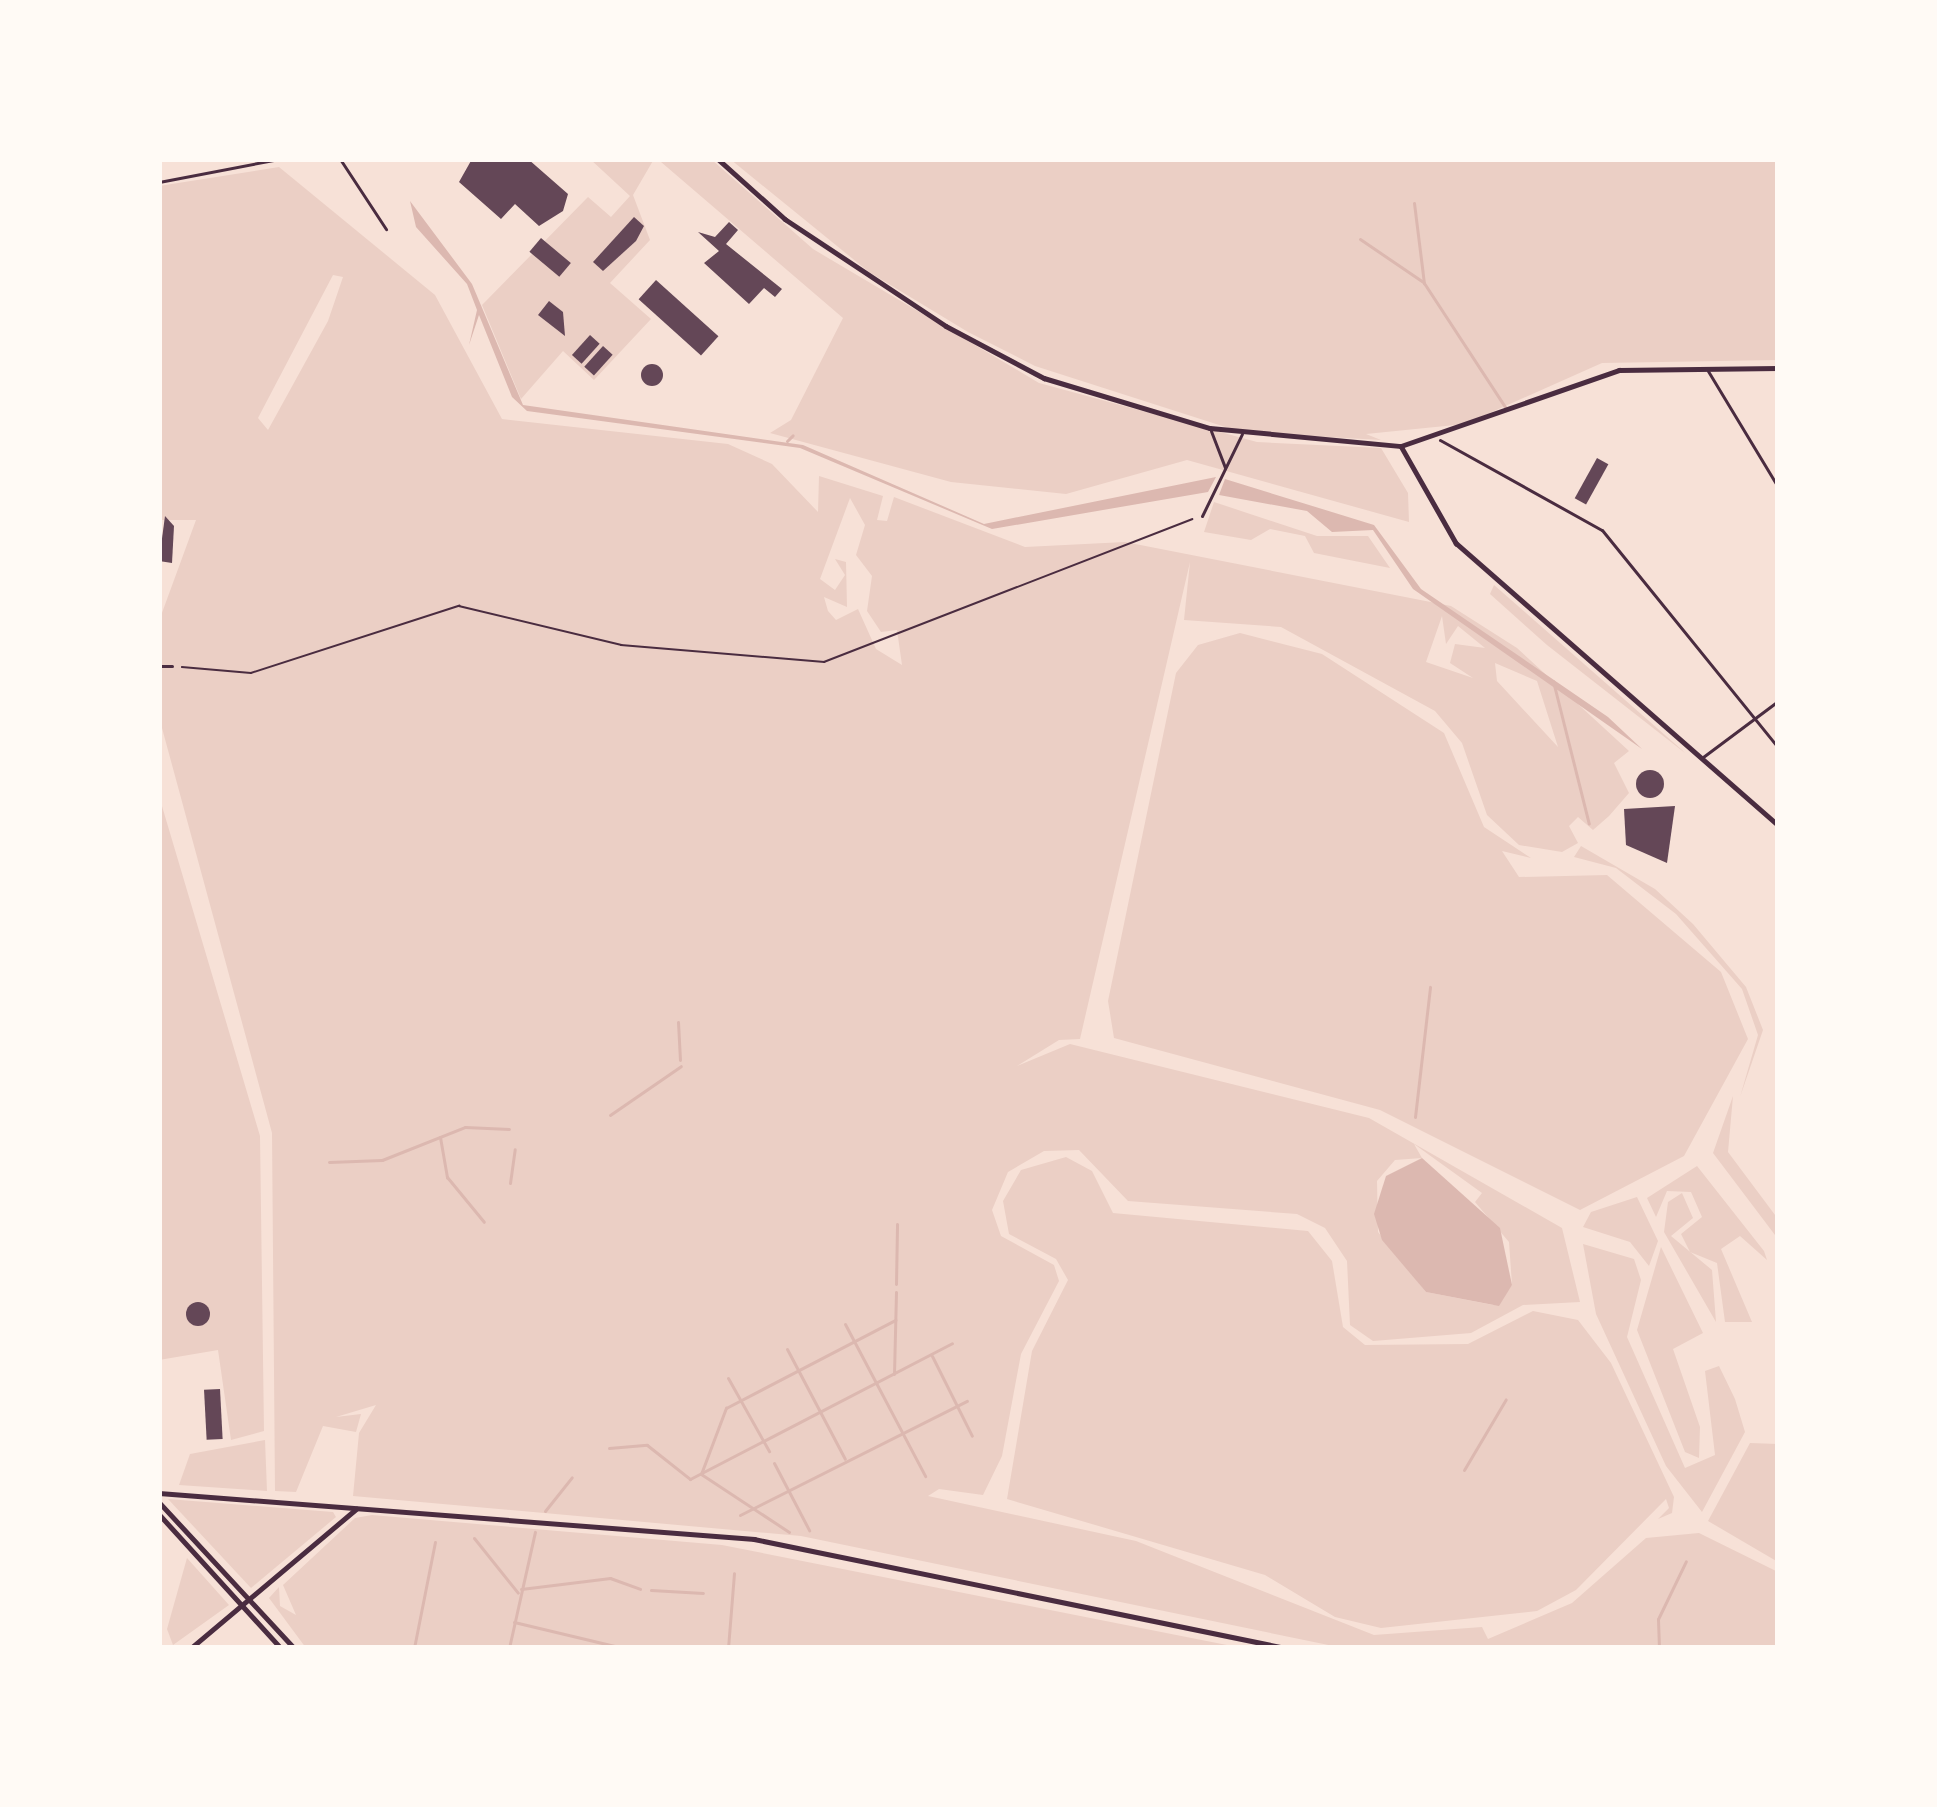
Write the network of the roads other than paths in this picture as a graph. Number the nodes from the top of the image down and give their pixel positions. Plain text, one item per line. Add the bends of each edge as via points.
1 (279, 159) edge
2 (340, 159) edge
3 (718, 159) edge
4 (159, 182) edge
5 (386, 229) dead end
6 (1778, 368) edge
7 (1708, 369) junction
8 (1210, 428) junction
9 (1242, 434) junction
10 (1440, 440) junction
11 (1401, 446) junction
12 (1226, 468) junction
13 (1778, 487) edge
14 (1202, 516) road end
15 (159, 666) edge
16 (172, 666) road end
17 (1778, 700) edge
18 (1754, 718) junction
19 (1778, 747) edge
20 (1702, 758) junction
21 (1778, 825) edge
22 (159, 1493) edge
23 (159, 1502) edge
24 (356, 1509) junction
25 (159, 1514) edge
26 (254, 1604) junction
27 (246, 1611) junction
28 (191, 1648) edge
29 (280, 1648) edge
30 (294, 1648) edge
31 (1286, 1648) edge

1 - 4 street
2 - 5 street
3 - 8 street via 785,219 946,326 1044,378
6 - 7 street
7 - 10 street via 1602,375
7 - 13 street
8 - 9 street
8 - 12 street
9 - 11 street
9 - 12 street
10 - 11 street
10 - 18 street via 1602,530
11 - 20 street via 1442,529
12 - 14 street
15 - 16 street
17 - 18 street
18 - 19 street
18 - 20 street
20 - 21 street
22 - 24 street
23 - 26 street
24 - 26 street
24 - 31 street via 754,1539
25 - 27 street
26 - 27 street
26 - 30 street
27 - 28 street
27 - 29 street

